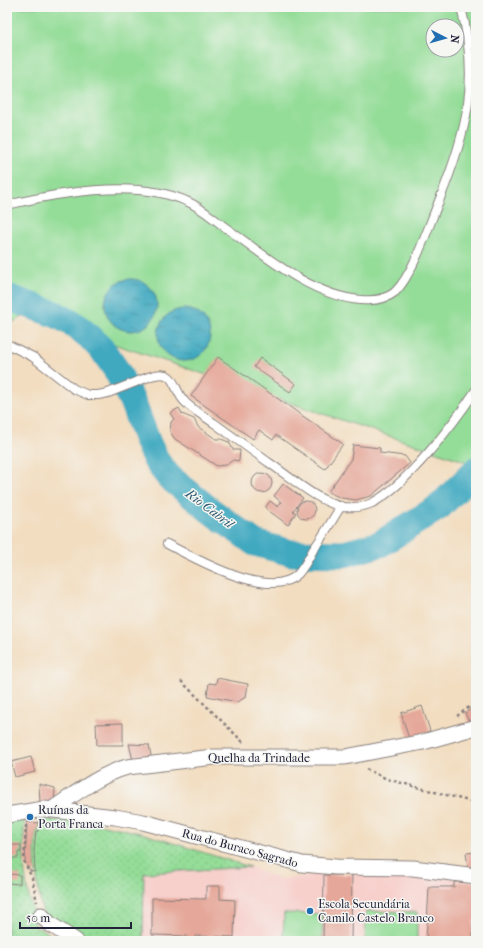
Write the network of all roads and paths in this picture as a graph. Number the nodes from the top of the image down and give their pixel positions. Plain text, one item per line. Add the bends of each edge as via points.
1 (461, 7) edge
2 (7, 205) edge
3 (7, 344) edge
4 (476, 390) edge
5 (341, 506) junction
6 (167, 544) dead end
7 (180, 681) dead end
8 (476, 727) edge
9 (259, 757) junction
10 (366, 768) dead end
11 (476, 803) edge
12 (51, 810) junction
13 (27, 811) junction
14 (7, 816) edge
15 (476, 876) edge
16 (41, 915) joint
17 (76, 941) edge

1 - 2 lane via 471,74 470,100 463,132 448,180 414,261 401,285 389,296 372,300 353,299 319,289 280,265 195,205 177,197 146,192 85,191
3 - 5 lane via 33,357 78,392 92,396 108,393 159,374 169,377 183,399 194,409 317,495
4 - 5 lane via 423,458 394,487 365,506
5 - 6 lane via 300,571 294,577 282,581 246,580
7 - 9 path
8 - 9 street, Quelha da Trindade via 360,756
9 - 12 street, Quelha da Trindade via 214,757 115,770
10 - 11 path via 387,779
12 - 13 street, Rua do Buraco Sagrado
12 - 15 street, Rua do Buraco Sagrado via 135,820 302,864 413,868
13 - 14 street, Rua do Buraco Sagrado
13 - 16 path via 24,861
16 - 17 street

